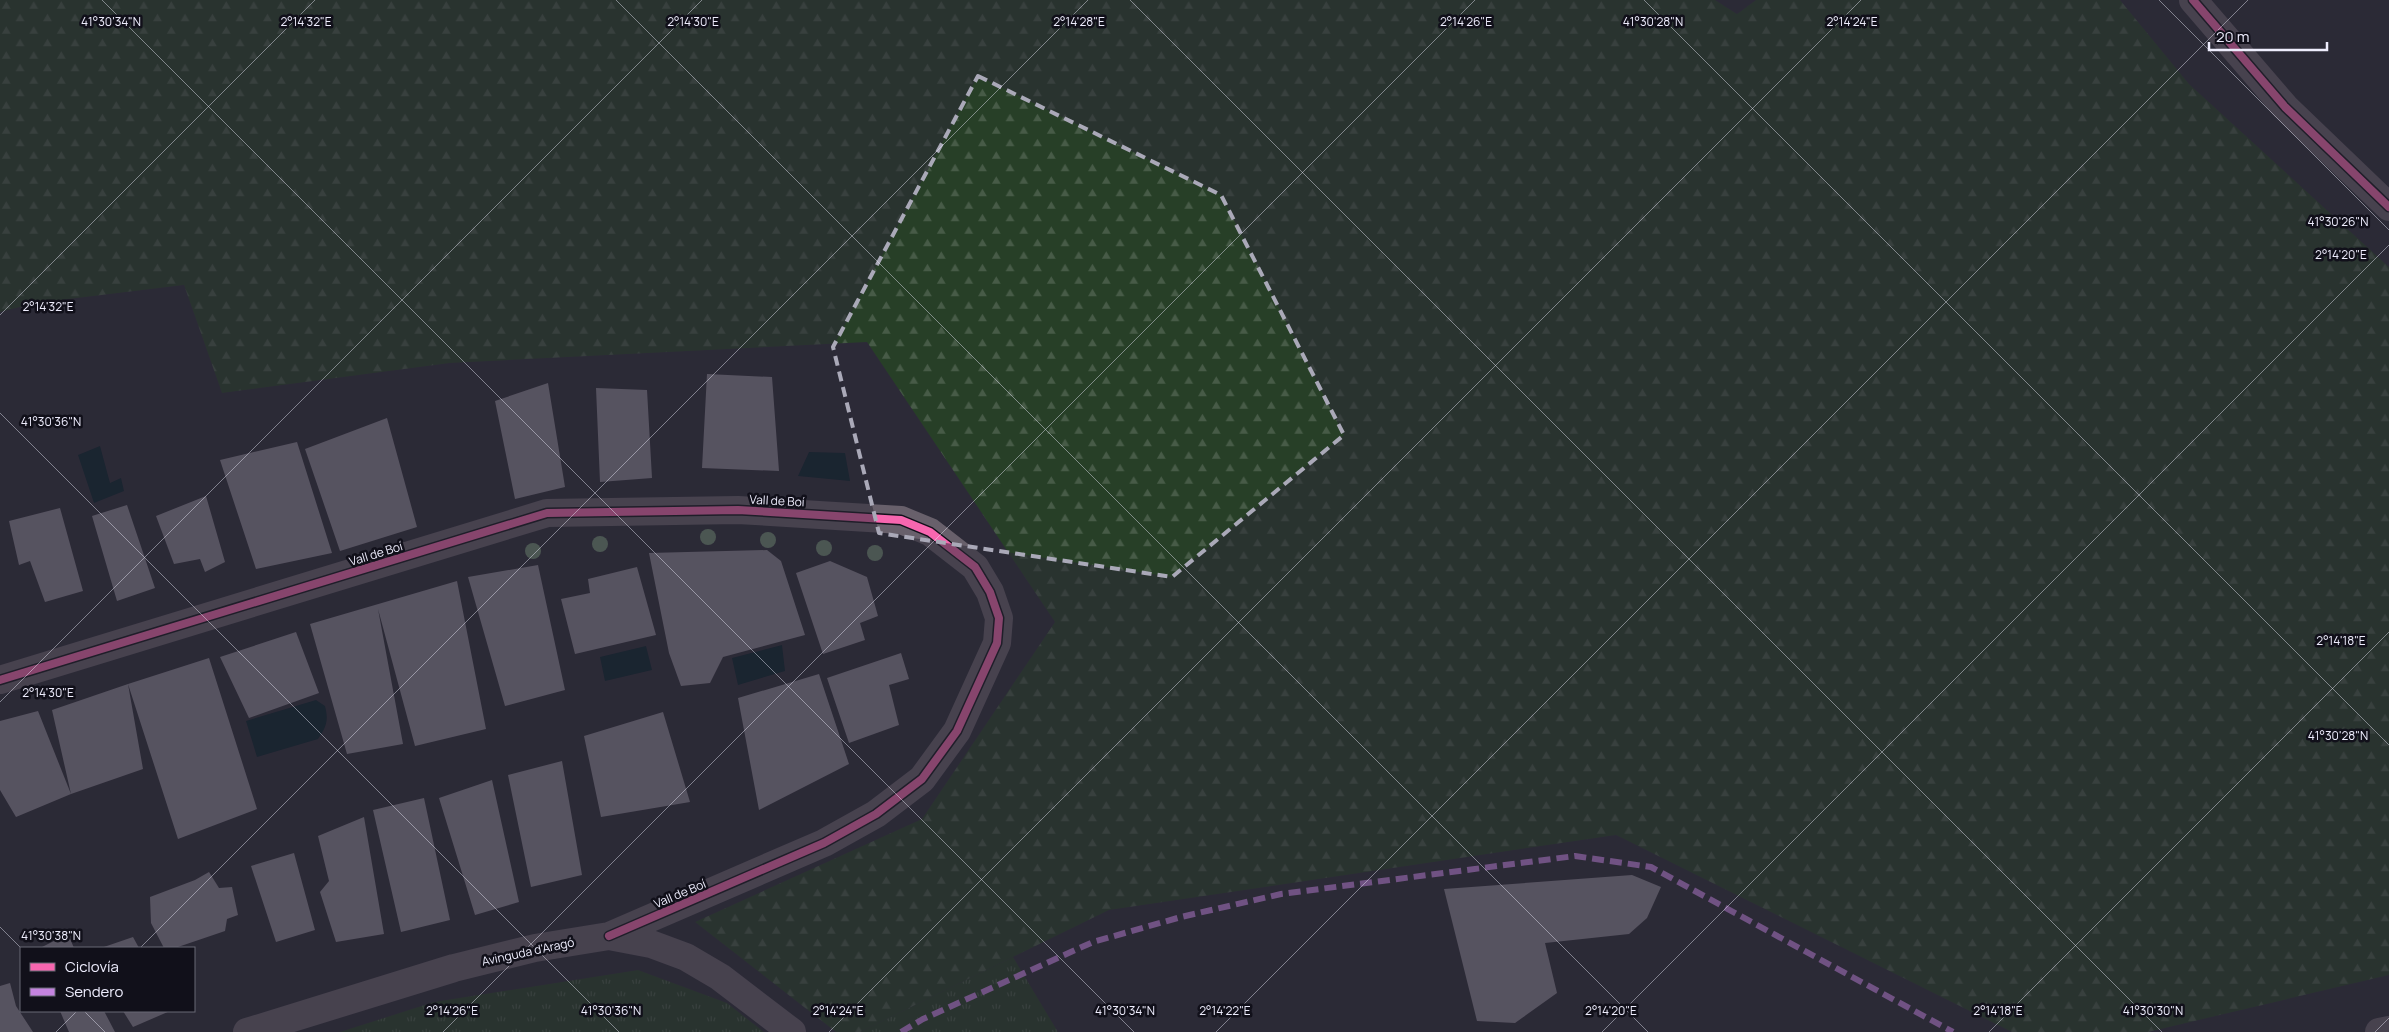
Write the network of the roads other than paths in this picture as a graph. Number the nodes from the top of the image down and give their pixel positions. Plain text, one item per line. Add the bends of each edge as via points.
1 (2193, 0) edge
2 (2389, 207) edge
3 (0, 680) edge
4 (609, 936) junction
5 (2389, 1030) edge
6 (246, 1032) edge
7 (792, 1032) edge
8 (2379, 1032) edge

1 - 2 street via 2285,106
3 - 4 street, Vall de Boí via 547,513 738,510 901,520 930,532 975,567 990,592 998,618 997,643 957,731 922,779 876,814 824,843
4 - 6 street, Avinguda d'Aragó via 535,948 454,968
4 - 7 street, Avinguda d'Aragó via 651,944 686,957 720,977
5 - 8 street

